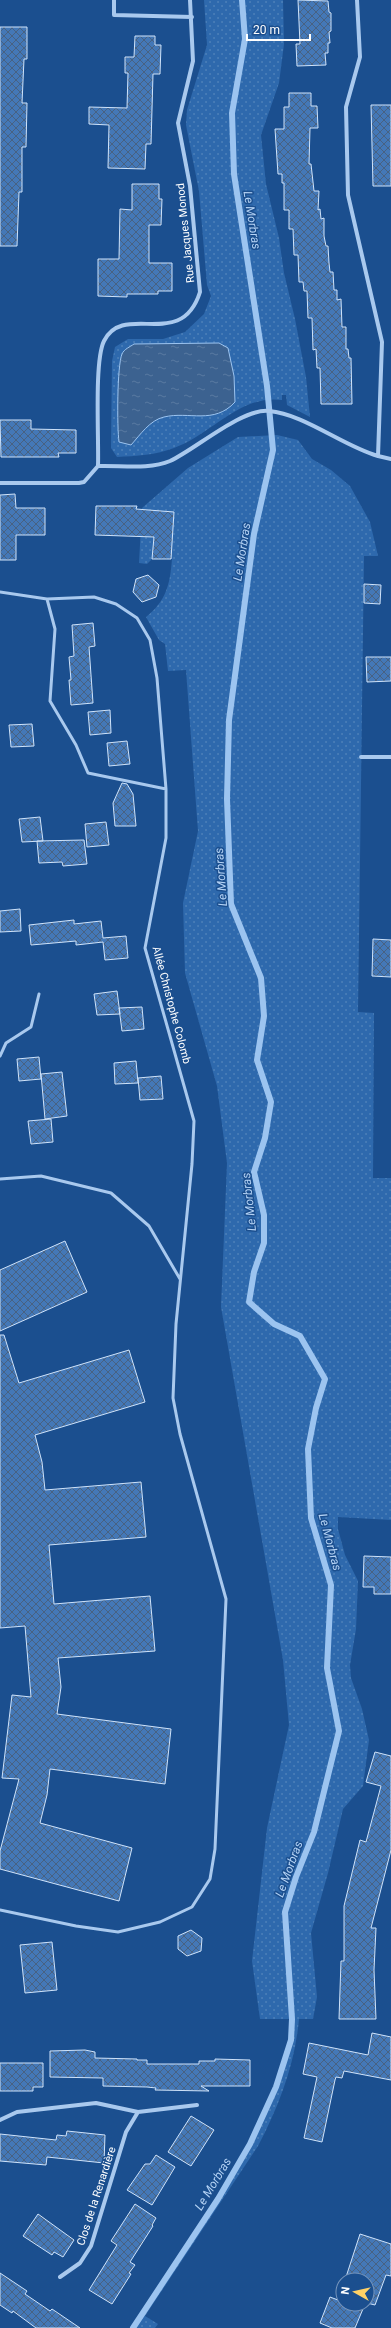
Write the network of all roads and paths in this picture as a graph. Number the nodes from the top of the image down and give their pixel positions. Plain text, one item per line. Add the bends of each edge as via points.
1 (114, 0) edge
2 (190, 0) edge
3 (357, 0) edge
4 (192, 16) junction
5 (378, 456) junction
6 (391, 459) edge
7 (98, 466) junction
8 (0, 483) edge
9 (0, 592) edge
10 (48, 600) junction
11 (361, 757) dead end
12 (391, 757) edge
13 (166, 789) junction
14 (39, 994) dead end
15 (0, 1056) edge
16 (0, 1179) edge
17 (180, 1279) junction
18 (0, 1910) edge
19 (197, 2105) dead end
20 (138, 2112) junction
21 (0, 2120) edge
22 (60, 2277) dead end

1 - 4 street via 114,15
2 - 4 street, Rue Jacques Monod
3 - 5 street via 360,57 346,107 348,195 382,342
4 - 7 street, Rue Jacques Monod via 193,61 178,123 190,186 200,292 197,302 184,319 175,323 127,324 111,332 104,340 99,360
5 - 6 street
5 - 7 street via 363,452 286,414 267,411 250,414 170,461 153,466
7 - 8 street via 84,482 79,483
9 - 10 lane, Allée Christophe Colomb
10 - 13 lane via 55,629 50,701 76,745 88,773
10 - 13 lane, Allée Christophe Colomb via 94,597 116,604 137,618 150,640
11 - 12 street
13 - 17 lane, Allée Christophe Colomb via 166,838 145,948 194,1120
14 - 15 lane via 31,1027 6,1043
16 - 17 lane via 41,1176 111,1193 149,1226
17 - 18 lane, Allée Christophe Colomb via 173,1398 180,1434 226,1599 215,1849 210,1879 192,1907 160,1922 118,1932
19 - 20 street
20 - 21 street via 96,2104 17,2112
20 - 22 street, Clos de la Renardière via 126,2132 91,2246 80,2263

